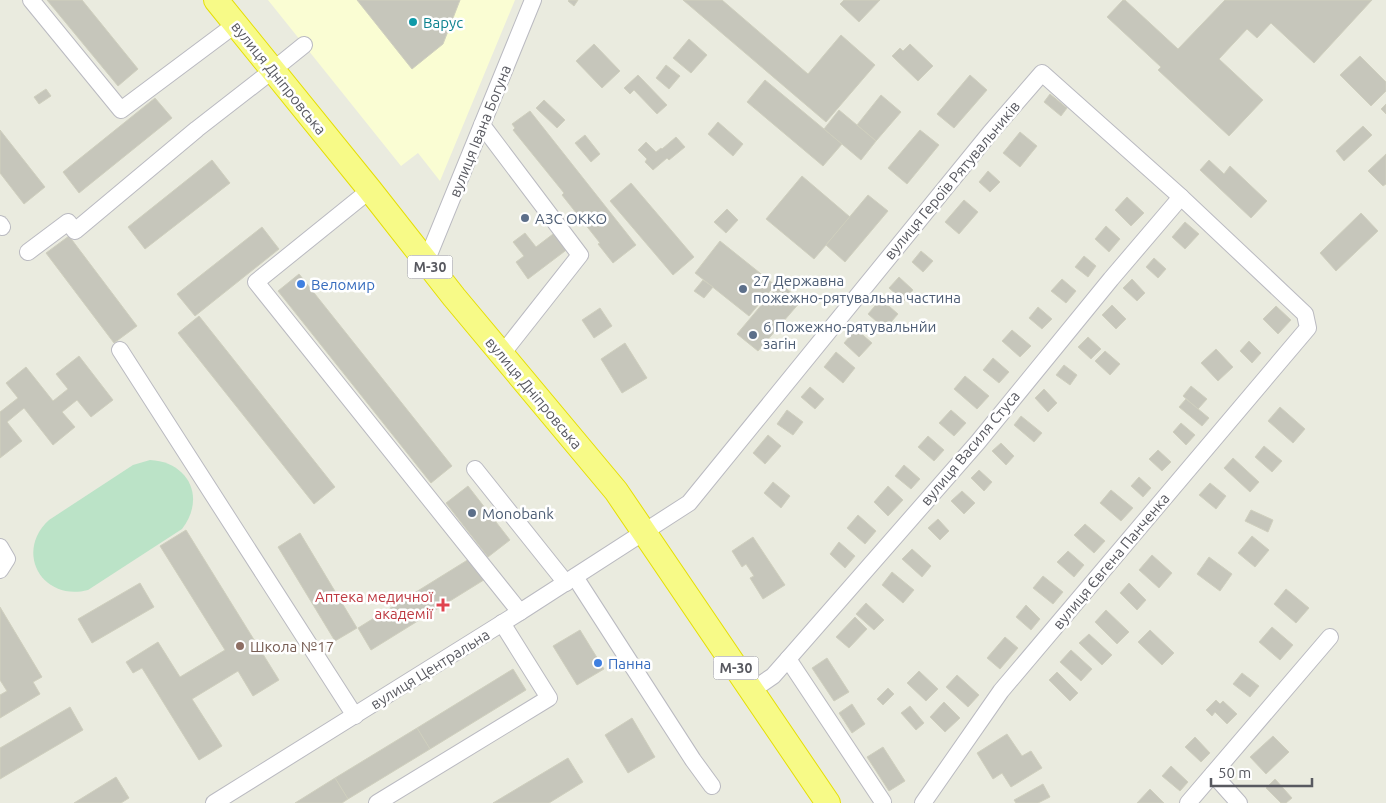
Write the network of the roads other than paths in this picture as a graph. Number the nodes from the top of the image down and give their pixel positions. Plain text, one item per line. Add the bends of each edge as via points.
1 (31, 0) edge
2 (216, 0) edge
3 (533, 0) edge
4 (236, 24) junction
5 (304, 45) dead end
6 (273, 70) junction
7 (482, 125) junction
8 (370, 190) junction
9 (1181, 197) junction
10 (28, 252) dead end
11 (426, 262) junction
12 (120, 350) dead end
13 (502, 354) junction
14 (475, 469) dead end
15 (645, 533) junction
16 (570, 580) junction
17 (520, 612) junction
18 (502, 623) junction
19 (1330, 637) dead end
20 (788, 659) junction
21 (751, 691) junction
22 (355, 716) junction
23 (1213, 774) junction
24 (712, 786) dead end
25 (883, 802) edge
26 (214, 803) edge
27 (377, 803) edge
28 (828, 803) edge
29 (926, 803) edge
30 (1188, 803) edge
31 (1239, 803) edge

1 - 4 street via 121,110
2 - 4 highway, вулиця Дніпровська / М-30
3 - 7 street, вулиця Івана Богуна
4 - 6 highway, вулиця Дніпровська / М-30
5 - 6 street
6 - 8 highway, вулиця Дніпровська / М-30
6 - 10 street via 75,231 68,222
7 - 11 street, вулиця Івана Богуна
7 - 13 street via 580,255
8 - 11 highway, вулиця Дніпровська / М-30
8 - 17 street via 256,282
9 - 15 street, вулиця Героїв Рятувальників via 1042,73 689,504
9 - 20 street, вулиця Василя Стуса via 978,442
9 - 29 street, вулиця Євгена Панченка via 1305,314 1308,328 1001,691
11 - 13 highway, вулиця Дніпровська / М-30
12 - 22 street
13 - 15 highway, вулиця Дніпровська / М-30 via 616,492
14 - 16 street
15 - 16 street, вулиця Центральна
15 - 21 highway, вулиця Дніпровська / М-30
16 - 17 street, вулиця Центральна
16 - 24 street
17 - 18 street, вулиця Центральна
18 - 22 street, вулиця Центральна
18 - 27 street via 549,698
19 - 23 street
20 - 21 street, вулиця Василя Стуса via 773,676
20 - 25 street
21 - 28 highway, вулиця Дніпровська / М-30
22 - 26 street, вулиця Центральна
23 - 30 street
23 - 31 street

